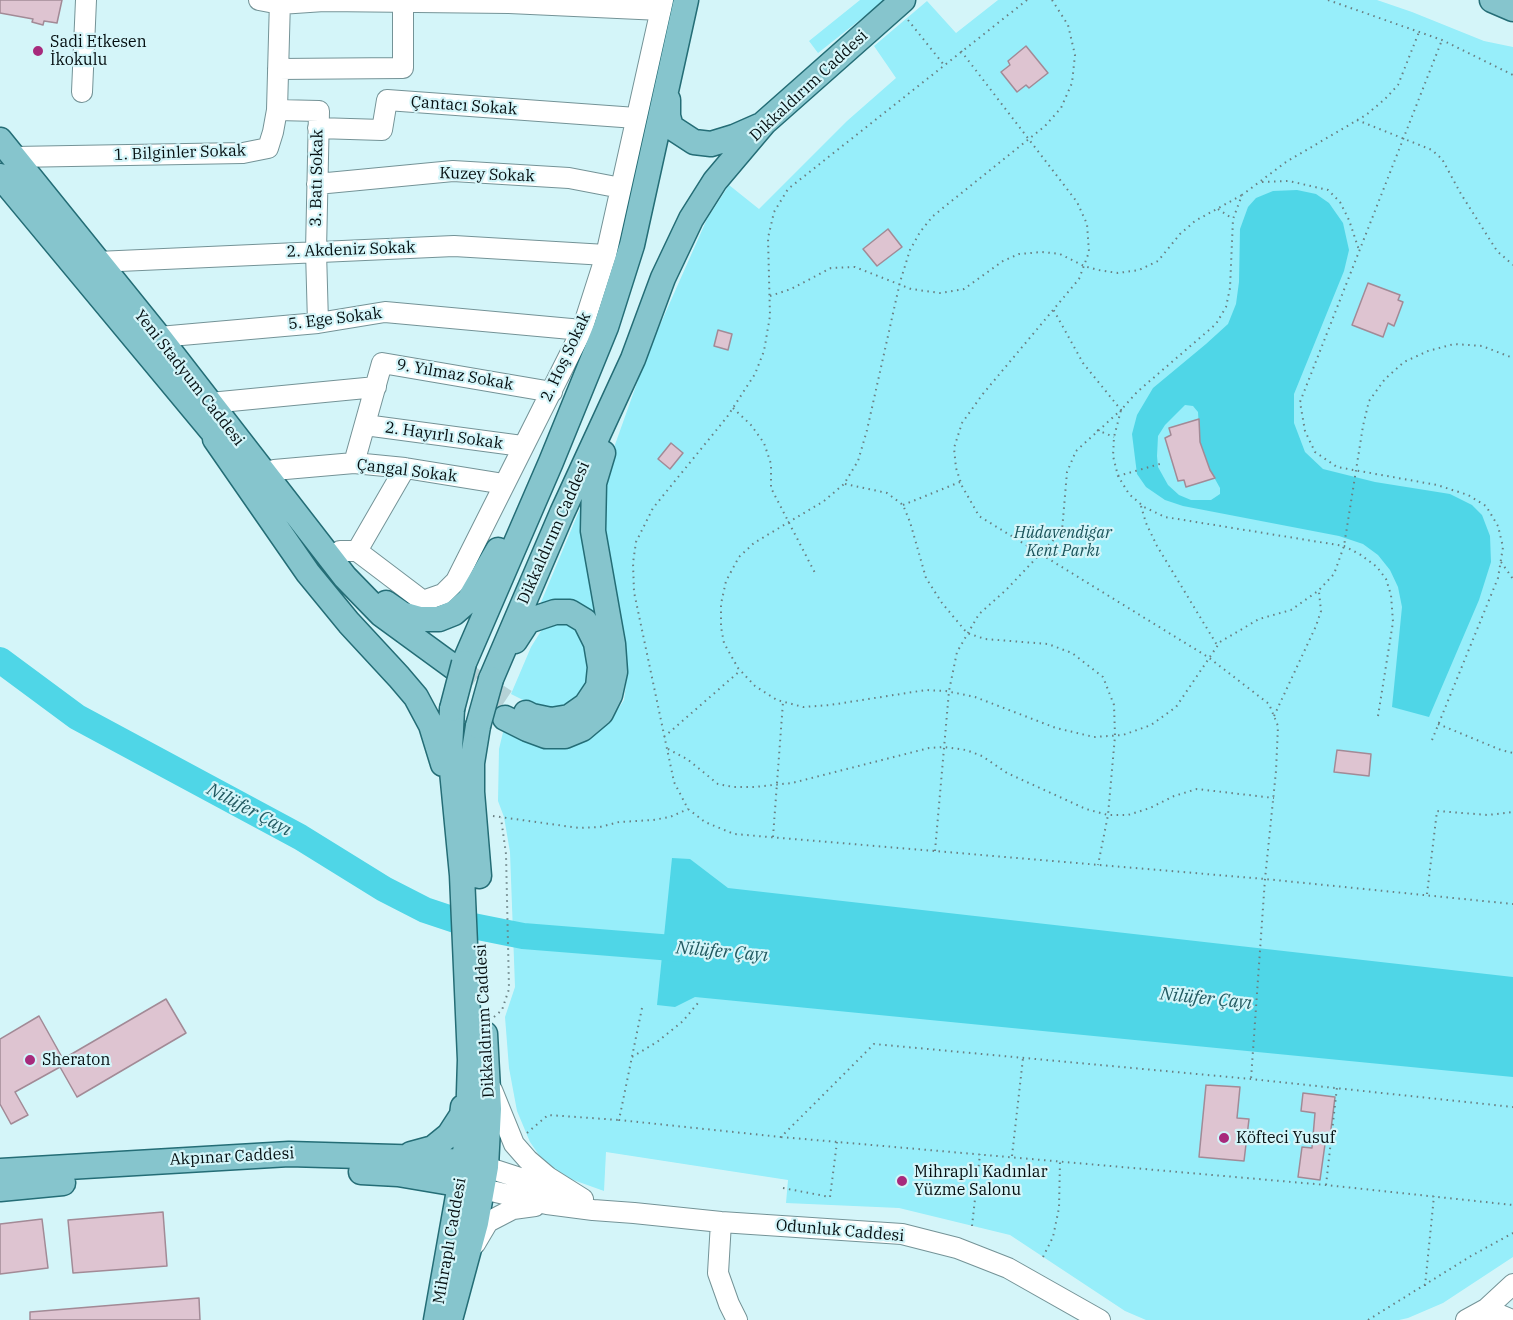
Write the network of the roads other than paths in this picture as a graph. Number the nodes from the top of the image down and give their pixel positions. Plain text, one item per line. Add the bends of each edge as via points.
1 (86, 0) edge
2 (259, 0) edge
3 (686, 0) edge
4 (1492, 0) edge
5 (324, 1) edge
6 (373, 1) edge
7 (403, 1) edge
8 (280, 2) edge
9 (900, 3) edge
10 (662, 5) edge
11 (1513, 9) edge
12 (278, 69) junction
13 (668, 76) junction
14 (82, 92) dead end
15 (277, 110) junction
16 (636, 118) junction
17 (764, 123) junction
18 (318, 128) junction
19 (7, 148) edge
20 (0, 176) edge
21 (317, 184) junction
22 (621, 188) junction
23 (316, 251) junction
24 (606, 255) junction
25 (97, 262) junction
26 (318, 322) junction
27 (582, 330) junction
28 (159, 337) junction
29 (633, 359) junction
30 (584, 382) junction
31 (375, 387) junction
32 (552, 392) junction
33 (208, 414) junction
34 (365, 425) junction
35 (522, 446) junction
36 (354, 463) junction
37 (405, 468) junction
38 (273, 470) junction
39 (504, 484) junction
40 (349, 551) junction
41 (457, 672) junction
42 (491, 679) junction
43 (464, 813) junction
44 (478, 1068) junction
45 (399, 1165) junction
46 (0, 1171) edge
47 (473, 1176) junction
48 (0, 1188) edge
49 (583, 1199) junction
50 (547, 1204) junction
51 (634, 1213) junction
52 (721, 1222) junction
53 (451, 1243) junction
54 (466, 1262) junction
55 (1513, 1284) edge
56 (1486, 1309) junction
57 (436, 1320) edge
58 (450, 1320) edge
59 (737, 1320) edge
60 (1100, 1320) edge
61 (1466, 1320) edge
62 (1512, 1320) edge

1 - 14 street
2 - 8 street
3 - 13 main road, Dikkaldırım Caddesi
4 - 11 main road
5 - 6 street
5 - 8 street
6 - 7 street
7 - 10 street
7 - 12 street via 403,68
8 - 12 street, 1. Bilginler Sokak
9 - 17 main road, Dikkaldırım Caddesi
10 - 16 street, 2. Hoş Sokak
12 - 15 street, 1. Bilginler Sokak
13 - 17 main road via 671,127 694,142 711,144
13 - 30 main road, Dikkaldırım Caddesi via 632,245
15 - 18 street, 3. Batı Sokak via 319,111
15 - 19 street, 1. Bilginler Sokak via 268,148 243,153
16 - 18 street, Çantacı Sokak via 387,100 382,130
16 - 22 street, 2. Hoş Sokak
17 - 29 main road, Dikkaldırım Caddesi via 715,181 691,219 663,278
18 - 21 street, 3. Batı Sokak
19 - 25 main road, Yeni Stadyum Caddesi
20 - 33 main road, Yeni Stadyum Caddesi
21 - 22 street, Kuzey Sokak via 453,171 568,178
21 - 23 street, 3. Batı Sokak
22 - 24 street, 2. Hoş Sokak
23 - 24 street, 2. Akdeniz Sokak via 454,246
23 - 25 street, 2. Akdeniz Sokak
23 - 26 street, 3. Batı Sokak
24 - 27 street, 2. Hoş Sokak
25 - 28 main road, Yeni Stadyum Caddesi
26 - 27 street, 5. Ege Sokak via 385,312
26 - 28 street, 5. Ege Sokak
27 - 32 street, 2. Hoş Sokak
28 - 33 main road, Yeni Stadyum Caddesi
29 - 42 main road, Dikkaldırım Caddesi
29 - 42 main road via 594,483 593,531 613,644 615,672 610,695 601,713 582,729 565,736 546,736 526,729 507,711 551,720 568,717 586,705 598,687 596,643 585,621 570,612 555,612 528,621
30 - 40 main road via 555,430 480,584 454,613 439,619 402,614 389,605
30 - 41 main road, Dikkaldırım Caddesi
31 - 32 street, 9. Yılmaz Sokak via 382,363
31 - 33 street, 9. Yılmaz Sokak
31 - 34 street, 9. Yılmaz Sokak
32 - 35 street, 2. Hoş Sokak
33 - 38 main road
33 - 41 main road, Yeni Stadyum Caddesi via 253,479 345,595
33 - 43 main road via 246,481 308,573 416,697 432,725
34 - 35 street, 2. Hayırlı Sokak
34 - 36 street, 9. Yılmaz Sokak
35 - 39 street, 2. Hoş Sokak
36 - 37 street, Çangal Sokak
36 - 38 street, Çangal Sokak
37 - 39 street, Çangal Sokak
37 - 40 street
38 - 40 main road
39 - 40 street, 2. Hoş Sokak via 456,581 443,594 423,601
41 - 43 main road, Dikkaldırım Caddesi, bridge via 450,750
42 - 43 main road, Dikkaldırım Caddesi, bridge via 478,726
43 - 44 main road, Dikkaldırım Caddesi via 479,1017
44 - 45 main road via 462,1115 449,1135 434,1148
44 - 47 main road, Dikkaldırım Caddesi via 489,1109
44 - 49 street via 514,1144 548,1177
45 - 46 main road, Akpınar Caddesi via 289,1154
45 - 47 main road, Akpınar Caddesi
45 - 48 main road, Akpınar Caddesi via 218,1171
45 - 53 main road via 444,1197 450,1214
47 - 49 street
47 - 50 street
47 - 53 main road, Mihraplı Caddesi
47 - 54 main road, Mihraplı Caddesi
49 - 51 street
50 - 51 street
50 - 54 street via 513,1209 488,1222
51 - 52 street, Odunluk Caddesi
52 - 59 street via 718,1274
52 - 60 street, Odunluk Caddesi via 902,1234 957,1248 1008,1268
53 - 57 main road, Mihraplı Caddesi
54 - 58 main road, Mihraplı Caddesi
55 - 56 street
56 - 61 street
56 - 62 street

